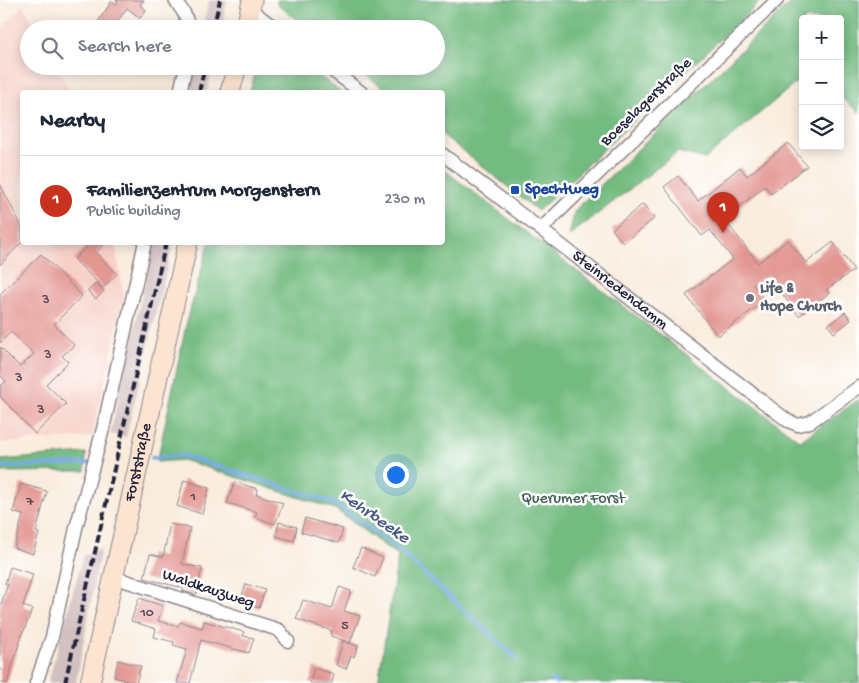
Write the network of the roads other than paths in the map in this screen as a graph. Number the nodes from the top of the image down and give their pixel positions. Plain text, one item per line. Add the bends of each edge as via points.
1 (175, 0) edge
2 (776, 0) edge
3 (247, 3) edge
4 (187, 20) edge
5 (246, 20) edge
6 (266, 20) edge
7 (184, 75) edge
8 (235, 75) edge
9 (338, 75) edge
10 (180, 90) edge
11 (231, 90) edge
12 (358, 90) edge
13 (445, 156) edge
14 (541, 228) junction
15 (144, 245) edge
16 (187, 245) edge
17 (859, 388) edge
18 (114, 577) junction
19 (288, 641) dead end
20 (36, 683) edge
21 (90, 683) edge

1 - 4 street
2 - 14 street, Boeselagerstraße
3 - 5 main road
3 - 6 street
7 - 10 street
8 - 11 main road
9 - 12 street
13 - 14 street, Steinriedendamm
14 - 17 street, Steinriedendamm via 788,422 798,425 810,422
15 - 20 street via 52,637
16 - 18 main road, Forststraße
18 - 19 street, Waldkauzweg via 279,630
18 - 21 main road, Forststraße

